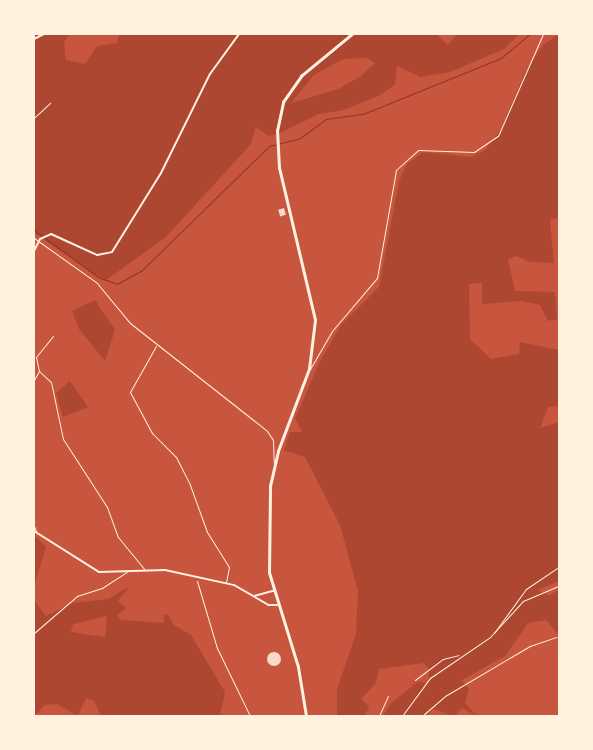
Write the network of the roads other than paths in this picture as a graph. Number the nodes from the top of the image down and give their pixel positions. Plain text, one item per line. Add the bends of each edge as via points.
1 (44, 34) edge
2 (239, 34) edge
3 (352, 34) edge
4 (543, 34) edge
5 (34, 39) edge
6 (34, 238) edge
7 (39, 240) junction
8 (34, 252) edge
9 (53, 336) dead end
10 (157, 345) junction
11 (309, 369) junction
12 (40, 370) junction
13 (34, 380) edge
14 (274, 469) junction
15 (34, 526) edge
16 (34, 530) edge
17 (37, 533) junction
18 (559, 567) edge
19 (144, 570) junction
20 (127, 572) junction
21 (197, 580) junction
22 (226, 584) junction
23 (559, 586) edge
24 (272, 591) junction
25 (252, 596) junction
26 (277, 605) junction
27 (34, 633) edge
28 (493, 633) junction
29 (556, 636) dead end
30 (460, 655) junction
31 (416, 680) dead end
32 (388, 696) dead end
33 (250, 716) edge
34 (306, 716) edge
35 (379, 716) edge
36 (402, 716) edge
37 (422, 716) edge

1 - 5 street
2 - 7 street via 210,74 161,173 112,252 97,255 67,244 56,235 46,235
3 - 11 main road via 301,76 283,102 277,131 277,150 315,320
4 - 11 street via 498,136 474,152 418,150 396,170 377,278 332,331 315,367
6 - 7 street
7 - 8 street
7 - 10 street via 97,283 115,310
9 - 12 street via 36,357
10 - 14 street via 267,432 273,440
10 - 22 street via 130,392 152,433 176,457 187,478 207,532 229,567
11 - 14 main road
12 - 13 street
12 - 19 street via 51,382 63,439 70,453 107,507 118,537
14 - 24 main road via 268,507
15 - 17 street
16 - 17 street
17 - 20 street via 85,566 109,573
18 - 28 street via 526,588
19 - 20 street
19 - 21 street via 165,570
20 - 27 street via 102,588 77,596
21 - 22 street
21 - 33 street via 217,648
22 - 25 street
23 - 28 street via 523,601
24 - 25 street
24 - 26 main road
25 - 26 street via 268,606
26 - 34 main road via 298,667
28 - 30 street
29 - 37 street via 530,646 445,696
30 - 31 street via 443,659
30 - 36 street via 430,678
32 - 35 street

